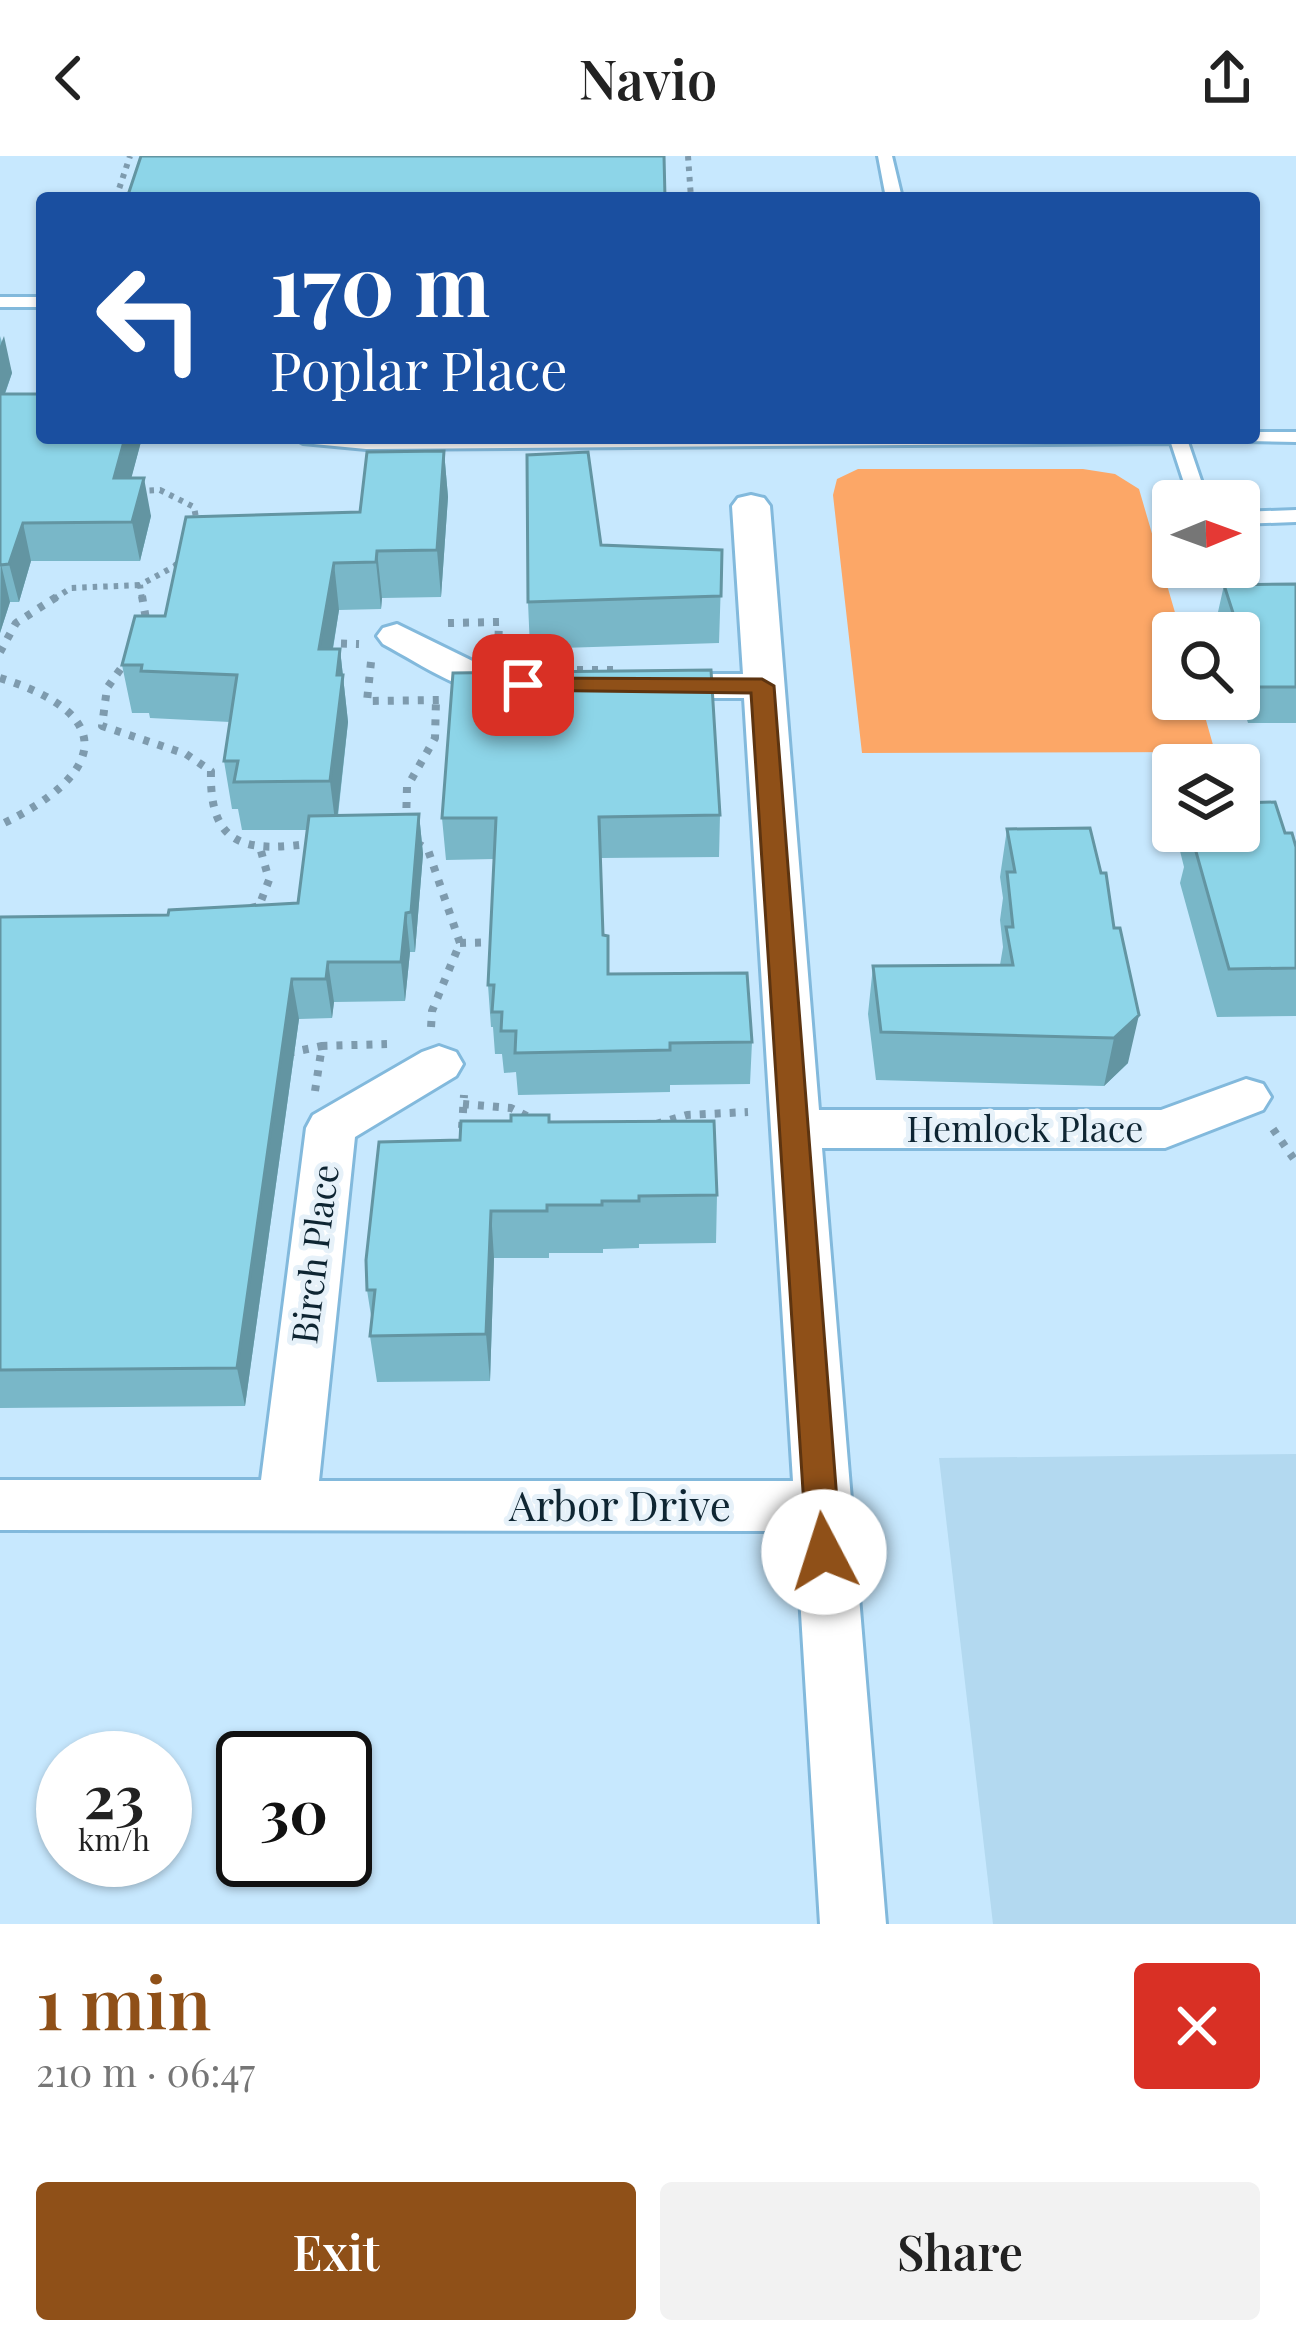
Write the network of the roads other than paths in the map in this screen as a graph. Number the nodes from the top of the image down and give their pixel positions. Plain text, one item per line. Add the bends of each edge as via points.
1 (885, 156) edge
2 (893, 192) edge
3 (0, 302) edge
4 (36, 302) edge
5 (1260, 437) edge
6 (1296, 437) edge
7 (1183, 444) edge
8 (1192, 480) edge
9 (751, 506) dead end
10 (1296, 516) edge
11 (1260, 517) edge
12 (385, 640) road end
13 (571, 685) edge
14 (619, 686) edge
15 (762, 686) junction
16 (441, 1068) road end
17 (1246, 1097) dead end
18 (779, 1120) junction
19 (0, 1504) edge
20 (290, 1505) junction
21 (820, 1506) junction
22 (853, 1924) edge

1 - 2 lane
3 - 4 lane
5 - 6 lane
7 - 8 lane
9 - 15 street
10 - 11 lane
12 - 13 street via 490,685
14 - 15 street
15 - 18 street
16 - 20 street, Birch Place via 332,1128
17 - 18 street, Hemlock Place via 1165,1129
18 - 21 street
19 - 20 street, Arbor Drive
20 - 21 street, Arbor Drive
21 - 22 street

